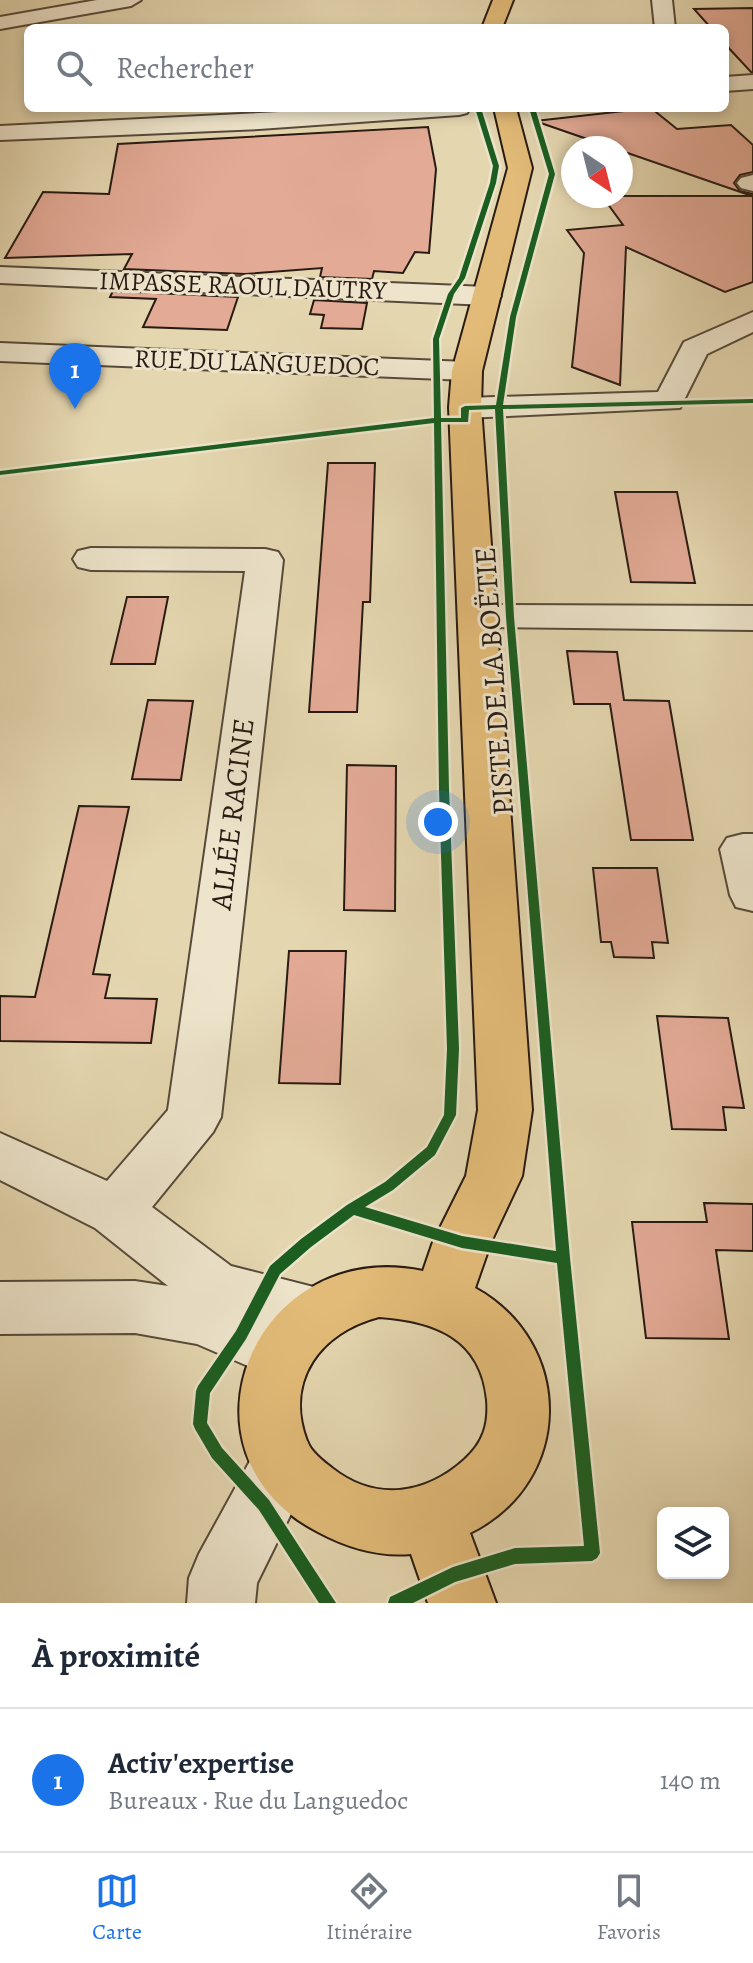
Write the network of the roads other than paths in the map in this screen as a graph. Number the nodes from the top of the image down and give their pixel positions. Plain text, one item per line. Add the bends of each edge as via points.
1 (131, 0) edge
2 (503, 0) edge
3 (662, 0) edge
4 (0, 23) edge
5 (494, 24) edge
6 (665, 24) edge
7 (753, 82) edge
8 (729, 84) edge
9 (402, 112) edge
10 (506, 112) edge
11 (0, 133) edge
12 (0, 275) edge
13 (487, 296) junction
14 (753, 321) edge
15 (0, 352) edge
16 (466, 390) junction
17 (91, 559) dead end
18 (477, 616) junction
19 (753, 618) edge
20 (753, 849) edge
21 (753, 895) edge
22 (0, 1155) edge
23 (115, 1211) junction
24 (442, 1299) junction
25 (0, 1308) edge
26 (301, 1333) junction
27 (284, 1463) junction
28 (432, 1518) junction
29 (221, 1603) edge
30 (462, 1603) edge

1 - 4 street
2 - 5 main road
3 - 6 street
7 - 8 street
9 - 11 street
10 - 13 main road via 520,168
12 - 13 street, IMPASSE RAOUL DAUTRY
13 - 16 main road
14 - 16 street, RUE DU LANGUEDOC via 695,348 669,401
15 - 16 street, RUE DU LANGUEDOC
16 - 18 main road
17 - 23 street, ALLÉE RACINE via 265,560 194,1117
18 - 19 street
18 - 24 main road via 505,1110 494,1176
20 - 21 street via 743,849
22 - 23 street
23 - 26 street via 215,1288
24 - 26 main road via 411,1291 348,1298
24 - 28 main road via 478,1320 504,1350 519,1388 519,1429 502,1467 473,1498
25 - 26 street via 135,1307
26 - 27 main road via 271,1388 271,1426
27 - 28 main road via 311,1493 347,1515 389,1524
27 - 29 street via 223,1578
28 - 30 main road

